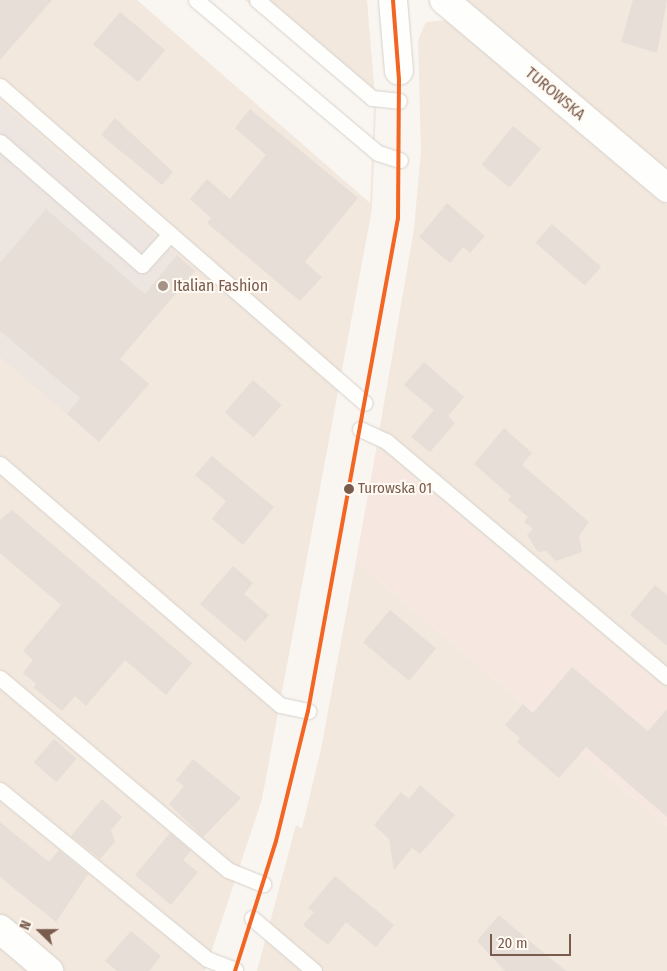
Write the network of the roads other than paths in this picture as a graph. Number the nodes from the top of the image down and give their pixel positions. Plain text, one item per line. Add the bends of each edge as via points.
1 (196, 0) edge
2 (257, 0) edge
3 (393, 0) edge
4 (444, 0) edge
5 (399, 71) dead end
6 (0, 86) edge
7 (400, 101) dead end
8 (0, 142) edge
9 (400, 160) dead end
10 (667, 188) edge
11 (170, 234) junction
12 (364, 403) dead end
13 (360, 429) dead end
14 (0, 464) edge
15 (667, 677) edge
16 (0, 678) edge
17 (308, 711) dead end
18 (0, 790) edge
19 (263, 884) dead end
20 (252, 918) dead end
21 (0, 930) edge
22 (235, 970) edge
23 (49, 971) edge
24 (314, 971) edge

1 - 9 lane via 378,153
2 - 7 lane via 372,98
3 - 5 street
4 - 10 street, TUROWSKA
6 - 11 lane
8 - 11 lane via 142,266
11 - 12 lane
13 - 15 lane via 386,441
14 - 17 lane via 280,705
16 - 19 lane via 228,870
18 - 22 lane via 207,959
20 - 24 lane
21 - 23 street

